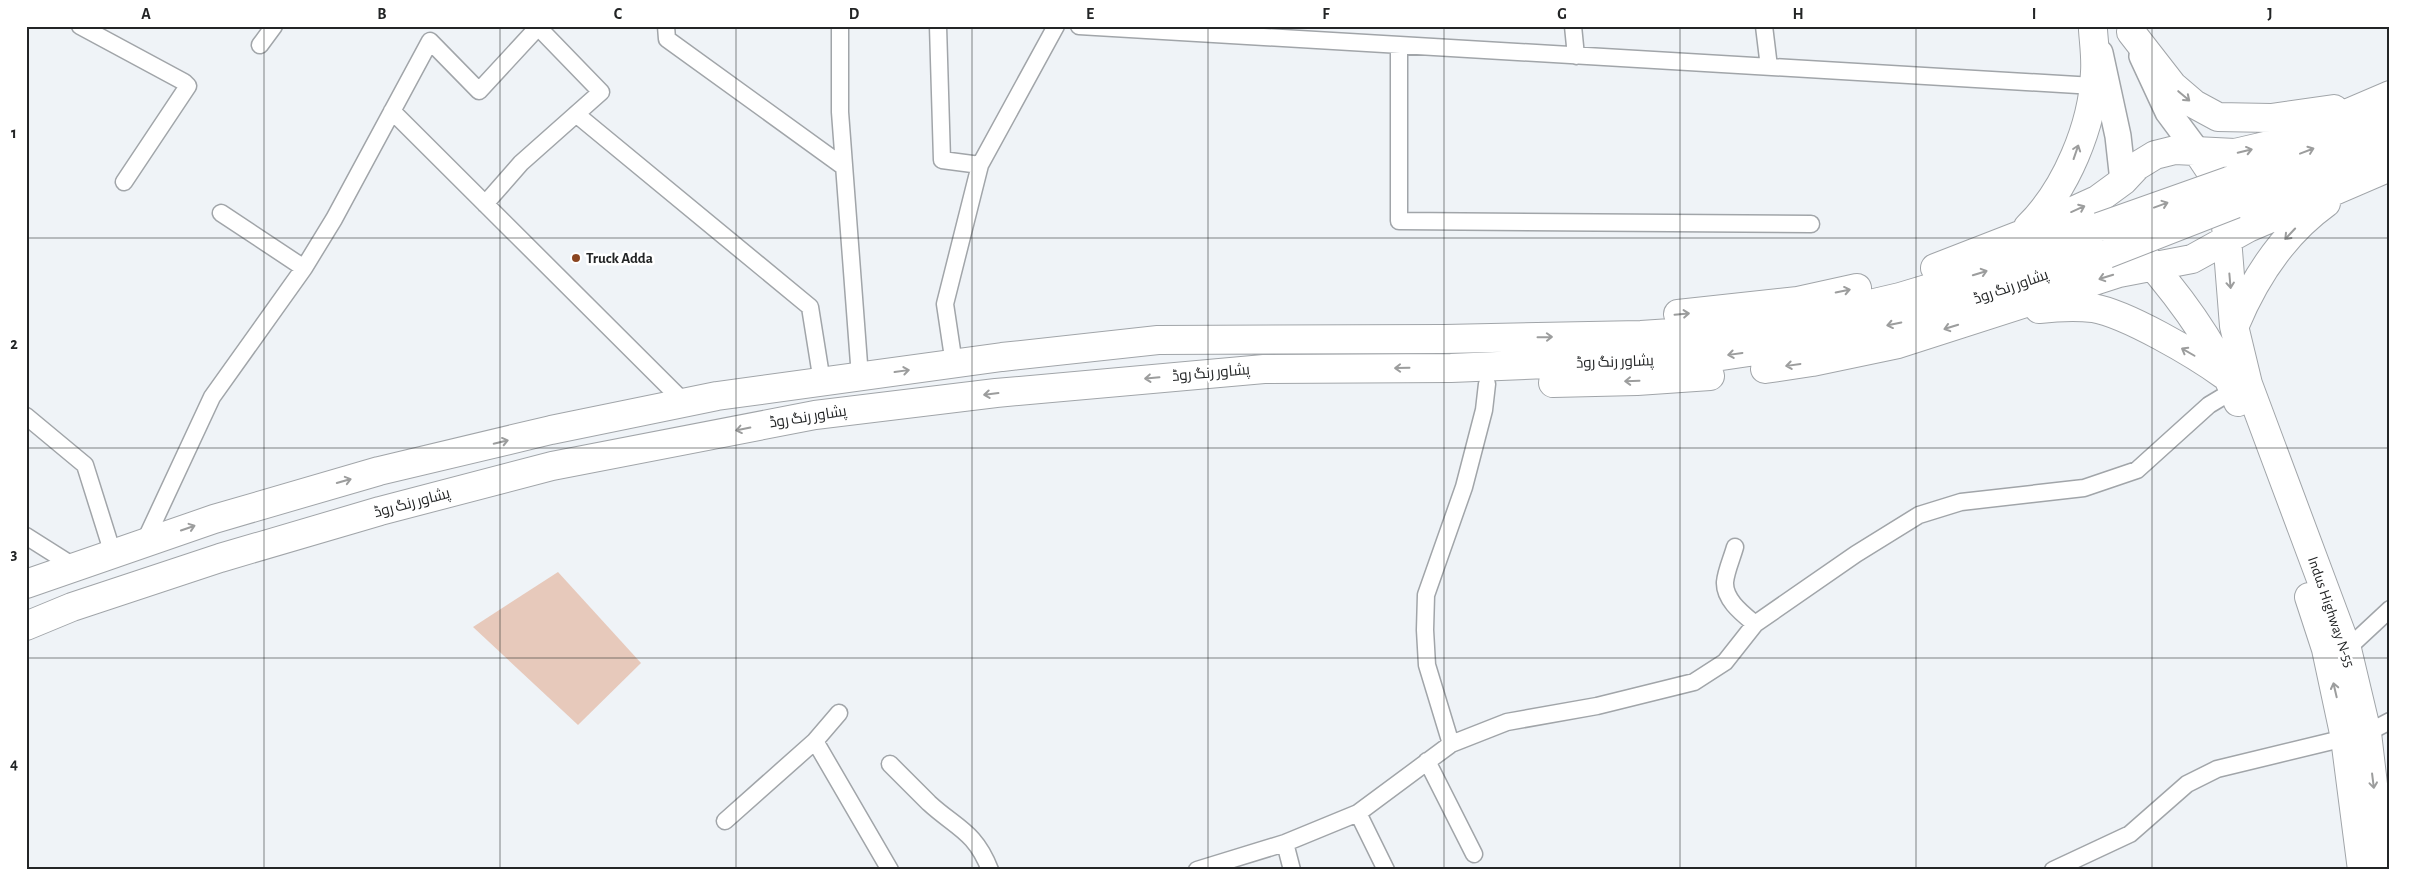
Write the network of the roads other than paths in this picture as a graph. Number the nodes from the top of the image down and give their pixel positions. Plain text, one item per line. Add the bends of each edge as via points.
1 (80, 26) edge
2 (274, 26) edge
3 (539, 26) edge
4 (666, 26) edge
5 (840, 26) edge
6 (938, 26) edge
7 (1056, 26) edge
8 (1080, 26) edge
9 (1573, 26) edge
10 (1764, 26) edge
11 (2093, 28) edge
12 (2130, 29) edge
13 (1259, 31) edge
14 (1399, 45) junction
15 (260, 46) dead end
16 (1576, 56) junction
17 (1769, 67) junction
18 (2099, 77) junction
19 (2387, 103) edge
20 (392, 111) junction
21 (576, 114) junction
22 (2390, 142) edge
23 (2197, 151) junction
24 (980, 165) junction
25 (844, 167) junction
26 (2390, 167) edge
27 (2123, 181) junction
28 (2355, 181) junction
29 (124, 182) dead end
30 (485, 204) junction
31 (221, 213) dead end
32 (1811, 224) dead end
33 (2020, 235) junction
34 (2228, 238) junction
35 (2153, 266) junction
36 (304, 268) junction
37 (1989, 315) junction
38 (2234, 326) junction
39 (1444, 339) junction
40 (1640, 348) junction
41 (954, 364) junction
42 (1451, 368) junction
43 (2232, 375) junction
44 (860, 377) junction
45 (822, 382) junction
46 (1487, 384) junction
47 (684, 402) junction
48 (26, 416) edge
49 (26, 536) edge
50 (144, 543) junction
51 (1735, 547) dead end
52 (113, 554) junction
53 (75, 567) junction
54 (26, 584) edge
55 (2390, 608) edge
56 (1755, 624) junction
57 (26, 626) edge
58 (2346, 649) junction
59 (839, 713) dead end
60 (2367, 731) edge
61 (816, 741) junction
62 (1451, 744) junction
63 (1427, 761) junction
64 (890, 764) dead end
65 (1358, 814) junction
66 (725, 821) dead end
67 (1285, 843) junction
68 (1474, 854) dead end
69 (890, 870) edge
70 (990, 870) edge
71 (1197, 870) edge
72 (1292, 870) edge
73 (1386, 870) edge
74 (2053, 870) edge
75 (2362, 870) edge
76 (2383, 870) edge

1 - 29 street via 188,86
2 - 15 street
3 - 20 street via 479,91 430,41
3 - 21 street via 601,92
4 - 25 street via 667,39
5 - 25 street
6 - 24 street via 942,160
7 - 24 street
8 - 13 street
9 - 16 street
10 - 17 street
11 - 18 highway
12 -> 19 highway via 2172,86 2194,104 2218,117 2271,118
12 - 23 main road via 2168,112
13 - 14 street
14 - 16 street
14 - 32 street via 1399,221
16 - 17 street
17 - 18 street
18 - 27 main road via 2118,136
33 -> 18 highway via 2054,196 2070,166
23 -> 19 highway via 2235,153 2278,143
40 -> 19 highway, پشاور رنگ روڈ, bridge via 1731,329 1819,316 1900,297 2003,266 2099,227 2319,147
20 - 30 street
20 - 36 street
21 - 30 street via 521,163
21 - 45 street via 810,307
22 -> 40 highway, پشاور رنگ روڈ, bridge via 2107,254 1920,318 1789,346 1714,357
23 - 27 highway via 2176,150 2155,155 2137,166
23 - 34 highway via 2218,189
24 - 41 street via 945,304
25 - 44 street
26 - 28 highway
33 -> 27 highway via 2096,200
27 - 35 highway via 2129,228 2142,254
28 - 34 highway
28 -> 38 highway via 2307,217 2287,238 2257,280
30 - 47 street
31 - 36 street
39 -> 33 highway via 1483,324 1646,317 1798,301 1884,282 1953,262
34 - 35 highway via 2192,259
34 -> 38 highway
35 -> 37 highway via 2119,272
35 - 43 highway
36 - 50 street via 212,398
43 -> 37 highway via 2121,317 2094,309 2067,306
37 -> 46 highway via 1898,344 1812,362 1724,375 1637,381
38 - 43 highway
39 -> 40 highway, پشاور رنگ روڈ
39 - 41 highway, پشاور رنگ روڈ via 1158,340
40 - 42 highway, پشاور رنگ روڈ
44 -> 41 highway, پشاور رنگ روڈ
42 - 46 highway
42 -> 57 highway, پشاور رنگ روڈ via 1264,369 996,393 815,415 552,466 380,511 220,558 72,607
43 - 56 street via 2209,405 2137,470 2084,488 1961,502 1919,514
43 - 58 highway, Indus Highway N-55 via 2248,384
60 -> 43 highway, Indus Highway N-55 via 2326,650
44 - 45 highway, پشاور رنگ روڈ
45 - 47 highway, پشاور رنگ روڈ
46 - 62 street via 1484,410 1464,487 1426,595 1427,665
50 -> 47 highway, پشاور رنگ روڈ via 380,470
48 - 52 street via 85,465
49 - 53 street
50 - 52 highway, پشاور رنگ روڈ
51 - 56 street via 1725,583 1736,607
52 - 53 highway, پشاور رنگ روڈ
53 - 54 highway, پشاور رنگ روڈ
55 - 58 street
56 - 62 street via 1725,662 1694,682 1596,706 1507,722
58 - 60 highway, Indus Highway N-55
59 - 61 street
60 - 74 street via 2217,769 2187,784 2130,834
60 - 75 highway, Indus Highway N-55
60 -> 76 highway, Indus Highway N-55
61 - 66 street
61 - 69 street
62 - 63 street
63 - 65 street
63 - 68 street
64 - 70 street via 930,804 967,831
65 - 67 street
65 - 73 street
67 - 71 street
67 - 72 street

